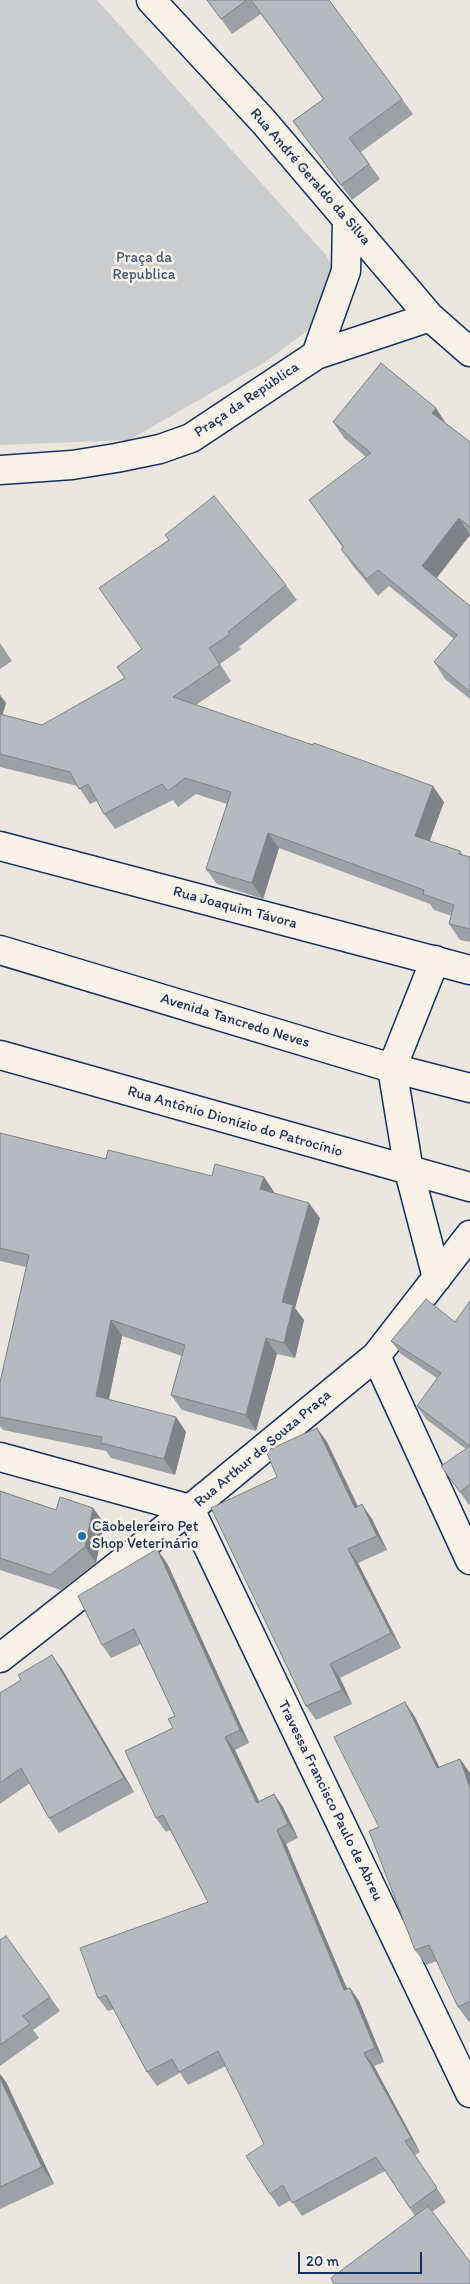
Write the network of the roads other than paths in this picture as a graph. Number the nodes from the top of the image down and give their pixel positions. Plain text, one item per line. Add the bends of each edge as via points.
1 (150, 0) edge
2 (347, 220) junction
3 (430, 317) junction
4 (470, 352) edge
5 (316, 355) junction
6 (0, 470) edge
7 (0, 846) edge
8 (0, 950) edge
9 (435, 960) junction
10 (470, 970) edge
11 (0, 1055) edge
12 (392, 1068) junction
13 (470, 1088) edge
14 (409, 1171) junction
15 (470, 1187) edge
16 (470, 1235) edge
17 (437, 1278) junction
18 (376, 1356) junction
19 (0, 1457) edge
20 (190, 1509) junction
21 (470, 1560) edge
22 (0, 1658) edge
23 (470, 2093) edge

1 - 2 street, Rua André Geraldo da Silva via 264,122
2 - 3 street, Rua André Geraldo da Silva
2 - 5 street, Praça da República via 346,271
3 - 4 street, Rua André Geraldo da Silva
3 - 5 street, Praça da República
5 - 6 street, Praça da República via 191,438 160,449 116,458
7 - 9 street, Rua Joaquim Távora
8 - 12 street, Avenida Tancredo Neves
9 - 10 street, Rua Joaquim Távora
9 - 12 street
11 - 14 street, Rua Antônio Dionízio do Patrocínio
12 - 13 street, Avenida Tancredo Neves
12 - 14 street
14 - 15 street, Rua Antônio Dionízio do Patrocínio
14 - 17 street
16 - 17 street, Rua Arthur de Souza Praça
17 - 18 street, Rua Arthur de Souza Praça
18 - 20 street, Rua Arthur de Souza Praça
18 - 21 street
19 - 20 street
20 - 22 street, Rua Arthur de Souza Praça
20 - 23 street, Travessa Francisco Paulo de Abreu

